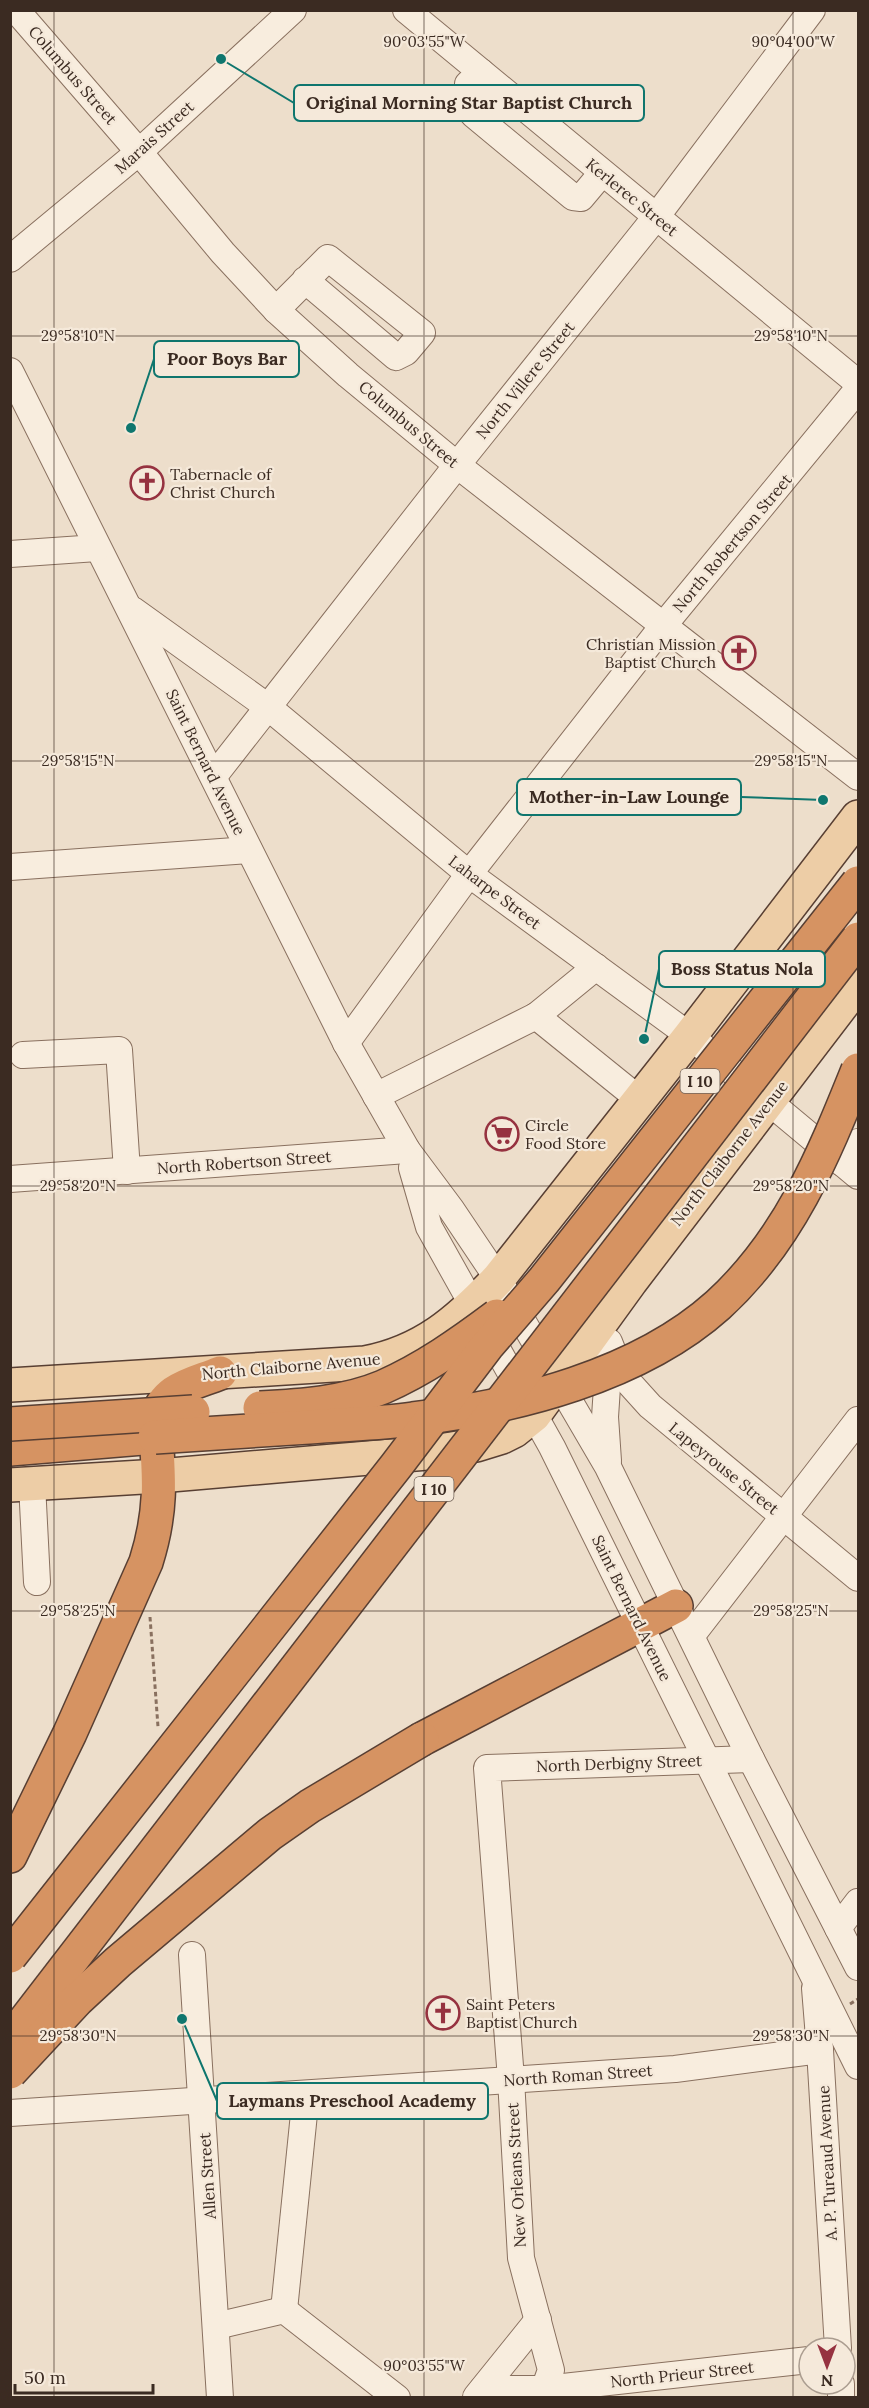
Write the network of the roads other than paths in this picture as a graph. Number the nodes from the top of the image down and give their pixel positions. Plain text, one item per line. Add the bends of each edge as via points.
1 (16, 10) edge
2 (293, 10) edge
3 (406, 10) edge
4 (812, 10) edge
5 (481, 72) junction
6 (139, 152) junction
7 (602, 173) junction
8 (656, 217) junction
9 (10, 259) edge
10 (305, 280) junction
11 (276, 310) junction
12 (10, 371) edge
13 (858, 383) edge
14 (858, 389) edge
15 (457, 465) junction
16 (97, 548) junction
17 (10, 555) edge
18 (130, 608) junction
19 (663, 626) junction
20 (268, 706) junction
21 (214, 776) junction
22 (858, 777) edge
23 (858, 818) edge
24 (249, 850) junction
25 (10, 867) edge
26 (469, 874) junction
27 (858, 883) edge
28 (858, 939) edge
29 (596, 968) junction
30 (854, 999) edge
31 (536, 1016) junction
32 (690, 1036) junction
33 (346, 1043) junction
34 (23, 1055) dead end
35 (858, 1070) edge
36 (376, 1096) junction
37 (640, 1100) junction
38 (769, 1102) junction
39 (858, 1142) edge
40 (406, 1150) junction
41 (850, 1169) edge
42 (127, 1171) junction
43 (10, 1179) edge
44 (498, 1279) junction
45 (544, 1280) junction
46 (631, 1281) junction
47 (472, 1306) junction
48 (609, 1342) junction
49 (220, 1372) junction
50 (560, 1381) junction
51 (10, 1385) edge
52 (534, 1415) junction
53 (858, 1420) edge
54 (10, 1424) edge
55 (10, 1449) edge
56 (608, 1467) junction
57 (159, 1476) junction
58 (21, 1484) edge
59 (784, 1517) junction
60 (858, 1578) edge
61 (37, 1582) dead end
62 (676, 1606) junction
63 (641, 1625) junction
64 (692, 1635) junction
65 (751, 1759) junction
66 (705, 1760) junction
67 (487, 1767) joint
68 (10, 1856) edge
69 (858, 1902) edge
70 (838, 1928) junction
71 (192, 1955) dead end
72 (10, 1956) edge
73 (858, 1967) edge
74 (814, 1978) junction
75 (850, 2025) edge
76 (10, 2040) edge
77 (820, 2050) junction
78 (858, 2066) edge
79 (10, 2072) edge
80 (511, 2079) junction
81 (306, 2094) junction
82 (202, 2099) junction
83 (10, 2113) edge
84 (284, 2310) junction
85 (538, 2320) junction
86 (216, 2326) junction
87 (837, 2336) edge
88 (797, 2362) edge
89 (479, 2393) edge
90 (543, 2393) edge
91 (220, 2397) edge
92 (397, 2397) edge

1 - 6 street, Columbus Street
2 - 6 street, Marais Street
3 - 5 street, Kerlerec Street
4 - 8 street, North Villere Street
5 - 7 street, Kerlerec Street
5 - 7 street via 468,84 467,107 474,116 573,197 581,198
6 - 9 street, Marais Street
6 - 11 street, Columbus Street
7 - 8 street, Kerlerec Street
8 - 13 street, Kerlerec Street
8 - 15 street, North Villere Street
10 - 10 street via 396,357 406,352 422,333 328,258
10 - 11 street
11 - 15 street, Columbus Street
12 - 16 street, Saint Bernard Avenue
14 - 19 street, North Robertson Street
15 - 19 street, Columbus Street
15 - 20 street, North Villere Street
16 - 17 street
16 - 18 street, Saint Bernard Avenue
18 - 20 street, Laharpe Street
18 - 21 street, Saint Bernard Avenue
19 - 22 street, Columbus Street
19 - 26 street, North Robertson Street
20 - 21 street, North Villere Street
20 - 26 street, Laharpe Street
21 - 24 street, Saint Bernard Avenue
23 - 32 main road, North Claiborne Avenue
24 - 25 street
24 - 33 street, Saint Bernard Avenue
26 - 29 street, Laharpe Street
26 - 33 street, North Robertson Street
27 - 45 highway, I 10, bridge
28 - 76 highway, I 10, bridge
29 - 31 street
29 - 32 street, Laharpe Street
30 - 38 main road, North Claiborne Avenue
31 - 36 street
31 - 37 street
32 - 37 main road, North Claiborne Avenue
32 - 38 street, Laharpe Street
33 - 36 street, Saint Bernard Avenue
34 - 42 street via 119,1050
35 - 55 highway, bridge via 811,1182 765,1251 717,1305 685,1329 595,1377 540,1394 411,1420
36 - 40 street, Saint Bernard Avenue
37 - 44 main road, North Claiborne Avenue
38 - 41 street, Laharpe Street
38 - 46 main road, North Claiborne Avenue
39 - 41 street
40 - 42 street, North Robertson Street
40 - 44 street, Saint Bernard Avenue
40 - 47 street, Saint Bernard Avenue via 429,1227
42 - 43 street, North Robertson Street
44 - 47 main road, North Claiborne Avenue
44 - 50 street, Saint Bernard Avenue
45 - 54 highway, bridge via 453,1349 381,1388 351,1397 281,1407
45 - 72 highway, I 10, bridge via 487,1346
46 - 48 street
46 - 50 main road, North Claiborne Avenue
47 - 49 main road, North Claiborne Avenue via 430,1339 386,1359
47 - 52 street, Saint Bernard Avenue
48 - 56 street via 605,1417
48 - 59 street, Lapeyrouse Street via 622,1375 650,1406
49 - 51 main road, North Claiborne Avenue
49 - 57 highway via 173,1392 163,1401 155,1420
50 - 52 main road, North Claiborne Avenue
50 - 56 street, Saint Bernard Avenue
52 - 57 main road, North Claiborne Avenue via 514,1431 476,1445 427,1453
52 - 63 street, Saint Bernard Avenue
53 - 59 street
56 - 62 street, Saint Bernard Avenue
57 - 58 main road, North Claiborne Avenue
57 - 68 highway via 159,1508 146,1562
58 - 61 street
59 - 60 street, Lapeyrouse Street
59 - 64 street
62 - 63 highway
62 - 64 street, Saint Bernard Avenue
63 - 66 street, Saint Bernard Avenue
63 - 79 highway, bridge via 422,1739 270,1834 118,1962
64 - 65 street, Saint Bernard Avenue
65 - 66 street, North Derbigny Street
65 - 70 street, Saint Bernard Avenue
66 - 67 street, North Derbigny Street
66 - 74 street, Saint Bernard Avenue
67 - 80 street, New Orleans Street
69 - 70 street
70 - 73 street, Saint Bernard Avenue
71 - 82 street, Allen Street
74 - 75 street, Saint Bernard Avenue
74 - 77 street, A. P. Tureaud Avenue
75 - 78 street, Saint Bernard Avenue
77 - 80 street, North Roman Street via 675,2068
77 - 87 street, A. P. Tureaud Avenue
80 - 81 street, North Roman Street
80 - 85 street, New Orleans Street via 521,2258
81 - 82 street, North Roman Street
81 - 84 street
82 - 83 street, North Roman Street
82 - 86 street, Allen Street
84 - 86 street
84 - 92 street
85 - 89 street
85 - 90 street, New Orleans Street via 551,2370
86 - 91 street, Allen Street
88 - 90 street, North Prieur Street
89 - 90 street, North Prieur Street

